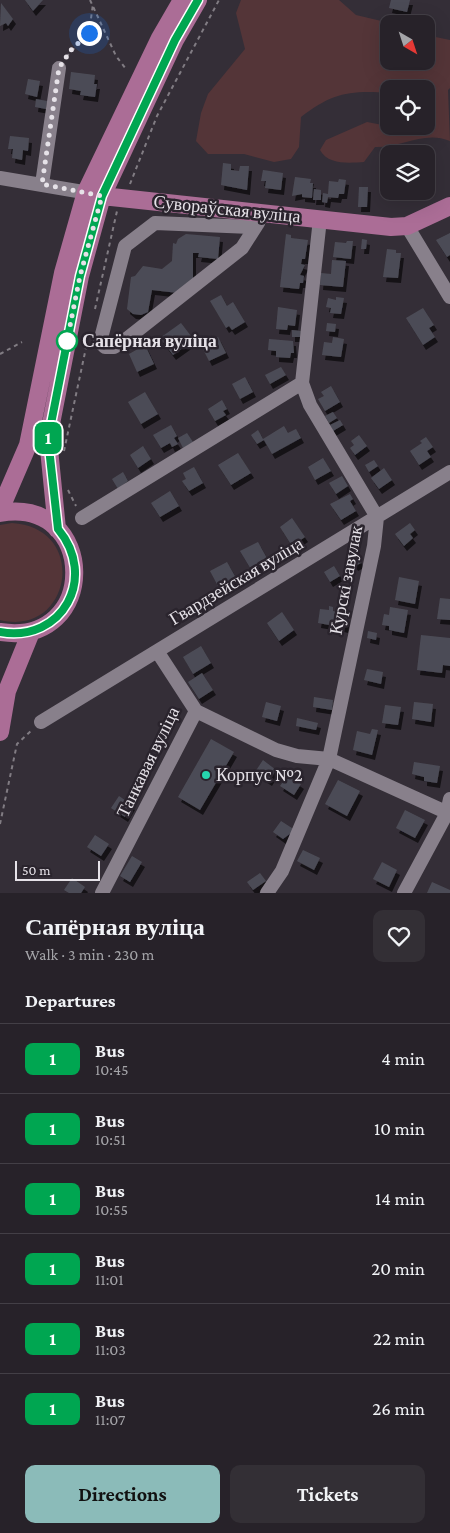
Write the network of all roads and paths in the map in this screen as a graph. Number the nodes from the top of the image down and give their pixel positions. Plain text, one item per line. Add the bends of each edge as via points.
1 (90, 0) edge
2 (182, 0) edge
3 (198, 0) edge
4 (93, 4) junction
5 (59, 68) joint
6 (126, 69) dead end
7 (0, 178) edge
8 (124, 180) dead end
9 (130, 183) dead end
10 (42, 184) junction
11 (94, 194) junction
12 (450, 206) edge
13 (260, 217) junction
14 (320, 219) junction
15 (407, 226) junction
16 (450, 297) edge
17 (22, 342) dead end
18 (0, 354) edge
19 (302, 383) junction
20 (450, 472) edge
21 (64, 482) dead end
22 (0, 510) edge
23 (0, 514) edge
24 (377, 517) junction
25 (82, 518) joint
26 (58, 529) junction
27 (0, 632) edge
28 (31, 632) junction
29 (157, 651) junction
30 (196, 711) junction
31 (41, 722) joint
32 (0, 732) edge
33 (329, 759) junction
34 (449, 809) edge
35 (0, 824) edge
36 (102, 893) edge
37 (267, 893) edge
38 (404, 893) edge

1 - 4 path
2 - 11 main road via 160,38
3 - 11 main road
4 - 5 path via 89,33 71,50
4 - 6 path via 116,56
5 - 10 street
7 - 10 street, Сувораўская вуліца
8 - 9 path
10 - 11 street, Сувораўская вуліца
11 - 13 main road, Сувораўская вуліца
11 - 22 main road via 63,273 28,445
11 - 26 main road via 48,439
12 - 15 main road, Сувораўская вуліца
13 - 13 street via 251,227 155,223 125,246 100,342 105,347 114,347 124,341 242,248
13 - 14 main road, Сувораўская вуліца
14 - 15 main road, Сувораўская вуліца via 372,226
14 - 19 street, Курскі завулак
15 - 16 street
17 - 18 path
19 - 24 street, Курскі завулак via 310,405
19 - 25 street
20 - 24 street, Гвардзейская вуліца
21 - 25 path
23 - 26 main road via 30,514
24 - 29 street, Гвардзейская вуліца
24 - 33 street, Курскі завулак via 374,546
26 - 28 main road via 74,556 74,588 58,616
27 - 28 main road
28 - 32 main road via 8,691
29 - 30 street, Танкавая вуліца
29 - 31 street, Гвардзейская вуліца
30 - 33 street via 276,750
30 - 36 street, Танкавая вуліца
31 - 35 path via 16,744
33 - 34 street
33 - 37 street, Курскі завулак via 282,871
34 - 38 street

